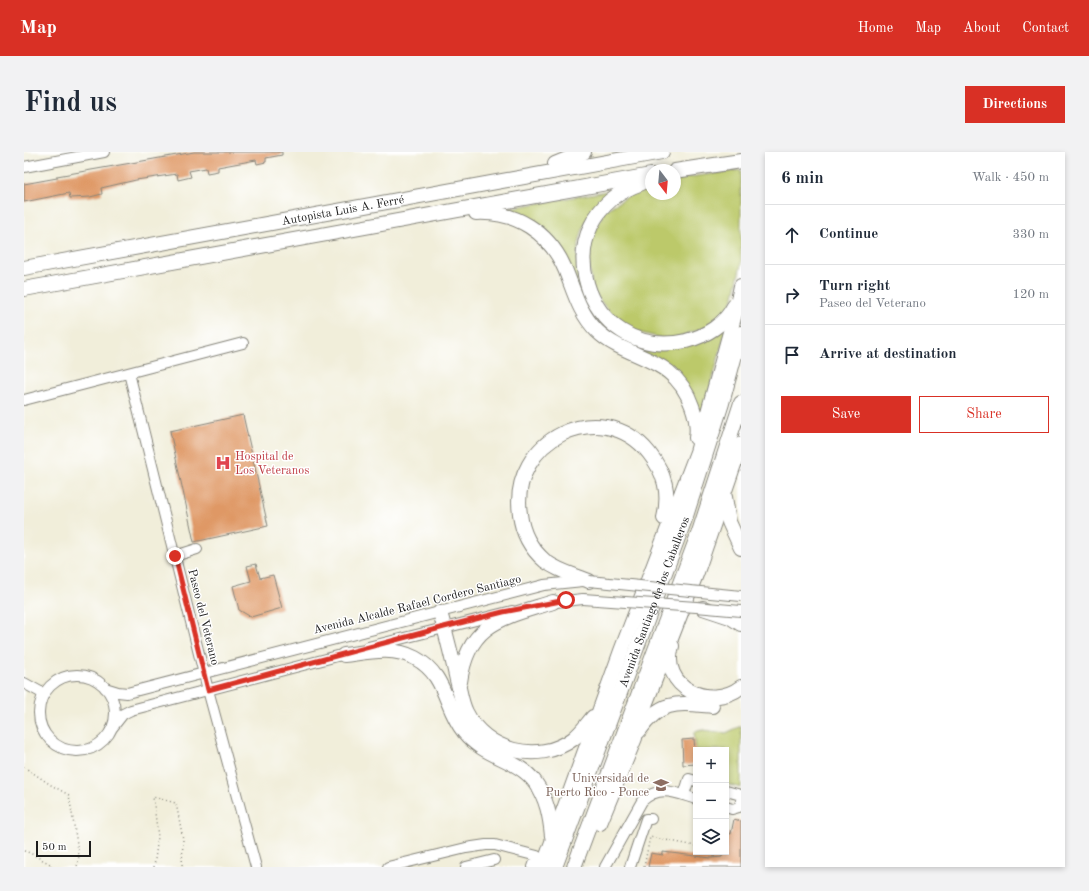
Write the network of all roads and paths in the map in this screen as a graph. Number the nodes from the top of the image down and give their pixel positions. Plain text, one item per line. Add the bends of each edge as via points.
1 (104, 152) edge
2 (584, 152) edge
3 (662, 152) edge
4 (741, 161) edge
5 (24, 166) edge
6 (681, 171) edge
7 (645, 176) edge
8 (492, 182) junction
9 (645, 183) edge
10 (381, 223) junction
11 (24, 268) edge
12 (24, 288) edge
13 (739, 292) edge
14 (741, 333) edge
15 (244, 343) dead end
16 (129, 373) junction
17 (24, 400) edge
18 (741, 403) edge
19 (741, 444) edge
20 (690, 467) junction
21 (724, 495) junction
22 (741, 548) edge
23 (198, 549) dead end
24 (175, 556) junction
25 (656, 559) junction
26 (589, 581) junction
27 (741, 596) edge
28 (553, 602) junction
29 (696, 606) junction
30 (741, 611) edge
31 (440, 612) junction
32 (677, 622) junction
33 (741, 624) edge
34 (444, 627) junction
35 (344, 654) junction
36 (204, 673) junction
37 (24, 683) edge
38 (741, 687) edge
39 (105, 688) junction
40 (460, 688) junction
41 (208, 690) junction
42 (44, 694) junction
43 (741, 697) edge
44 (600, 709) junction
45 (112, 728) junction
46 (635, 738) junction
47 (24, 767) edge
48 (693, 781) edge
49 (729, 792) edge
50 (684, 795) junction
51 (741, 795) edge
52 (693, 798) edge
53 (741, 802) edge
54 (729, 808) edge
55 (634, 816) junction
56 (552, 839) junction
57 (693, 845) edge
58 (24, 851) edge
59 (494, 860) dead end
60 (540, 861) edge
61 (575, 863) edge
62 (49, 867) edge
63 (77, 867) edge
64 (154, 867) edge
65 (182, 867) edge
66 (256, 867) edge
67 (388, 867) edge
68 (466, 867) edge
69 (533, 867) edge
70 (555, 867) edge
71 (605, 867) edge
72 (630, 867) edge
73 (644, 867) edge

1 - 5 street
2 - 8 highway via 560,162 507,173
3 - 8 highway, Autopista Luis A. Ferré
4 - 6 highway
7 - 10 highway, Autopista Luis A. Ferré
8 - 11 highway, Autopista Luis A. Ferré
9 - 13 highway via 627,189 612,199 598,212 589,228 583,254 583,271 588,290 597,308 610,322 634,336 656,343 670,343 691,340 714,329 728,316
10 - 12 highway, Autopista Luis A. Ferré
10 - 20 highway via 418,223 492,213 523,221 538,232 559,257 578,305 596,330 612,342 663,367 686,393 697,425
13 - 20 highway via 709,413
14 - 70 highway, Avenida Santiago de los Caballeros via 720,410 685,519
15 - 16 street
16 - 17 street
16 - 24 street, Paseo del Veterano
18 - 61 highway, Avenida Santiago de los Caballeros via 699,532
19 - 21 highway
20 - 25 highway
21 - 22 highway via 729,522
21 - 32 highway
23 - 24 street
24 - 36 street, Paseo del Veterano
25 - 26 highway via 658,537 668,497 665,482 654,459 640,443 615,430 595,427 575,429 547,442 533,457 522,476 518,497 519,508 525,534 538,554 559,570
25 - 44 highway
26 - 27 street, Avenida Alcalde Rafael Cordero Santiago, bridge
26 - 31 street, Avenida Alcalde Rafael Cordero Santiago via 544,585
28 - 29 street, bridge via 583,599
28 - 34 street
28 - 40 highway via 500,620 480,634 469,647 465,657
29 - 30 street, bridge
29 - 33 highway, bridge via 730,617
31 - 34 highway
31 - 36 street, Avenida Alcalde Rafael Cordero Santiago
32 - 38 highway via 670,662 682,685 695,694 713,698 729,695
32 - 46 highway via 638,723
34 - 35 street
34 - 40 highway
35 - 41 street
35 - 56 highway via 388,649 407,654 424,664 439,680 454,716 470,739 486,752 520,768 533,780 547,805
36 - 39 street, Avenida Alcalde Rafael Cordero Santiago via 128,693
36 - 41 street, Paseo del Veterano
37 - 42 street
39 - 42 street via 87,676 73,675 59,679
39 - 45 street via 114,707
40 - 44 highway via 467,713 483,734 504,747 524,752 546,750 567,742 584,728
41 - 45 street via 131,710 123,714
41 - 66 street, Paseo del Veterano
42 - 45 street via 40,708 43,729 51,740 63,748 77,750 91,747 104,740
43 - 46 highway via 717,706 683,703 664,708 648,719
44 - 56 highway
46 - 61 highway via 594,837
47 - 63 path via 69,795 78,856
48 - 50 street via 689,779
49 - 51 street
50 - 52 street
50 - 55 street via 670,791 649,794
53 - 54 street via 739,807
55 - 71 street
55 - 72 street via 648,819
56 - 60 highway
57 - 73 path via 650,837
58 - 62 path via 52,866
59 - 68 street
60 - 67 street via 503,847 486,845
60 - 69 street
64 - 65 path via 158,837 153,797 176,803 183,839

